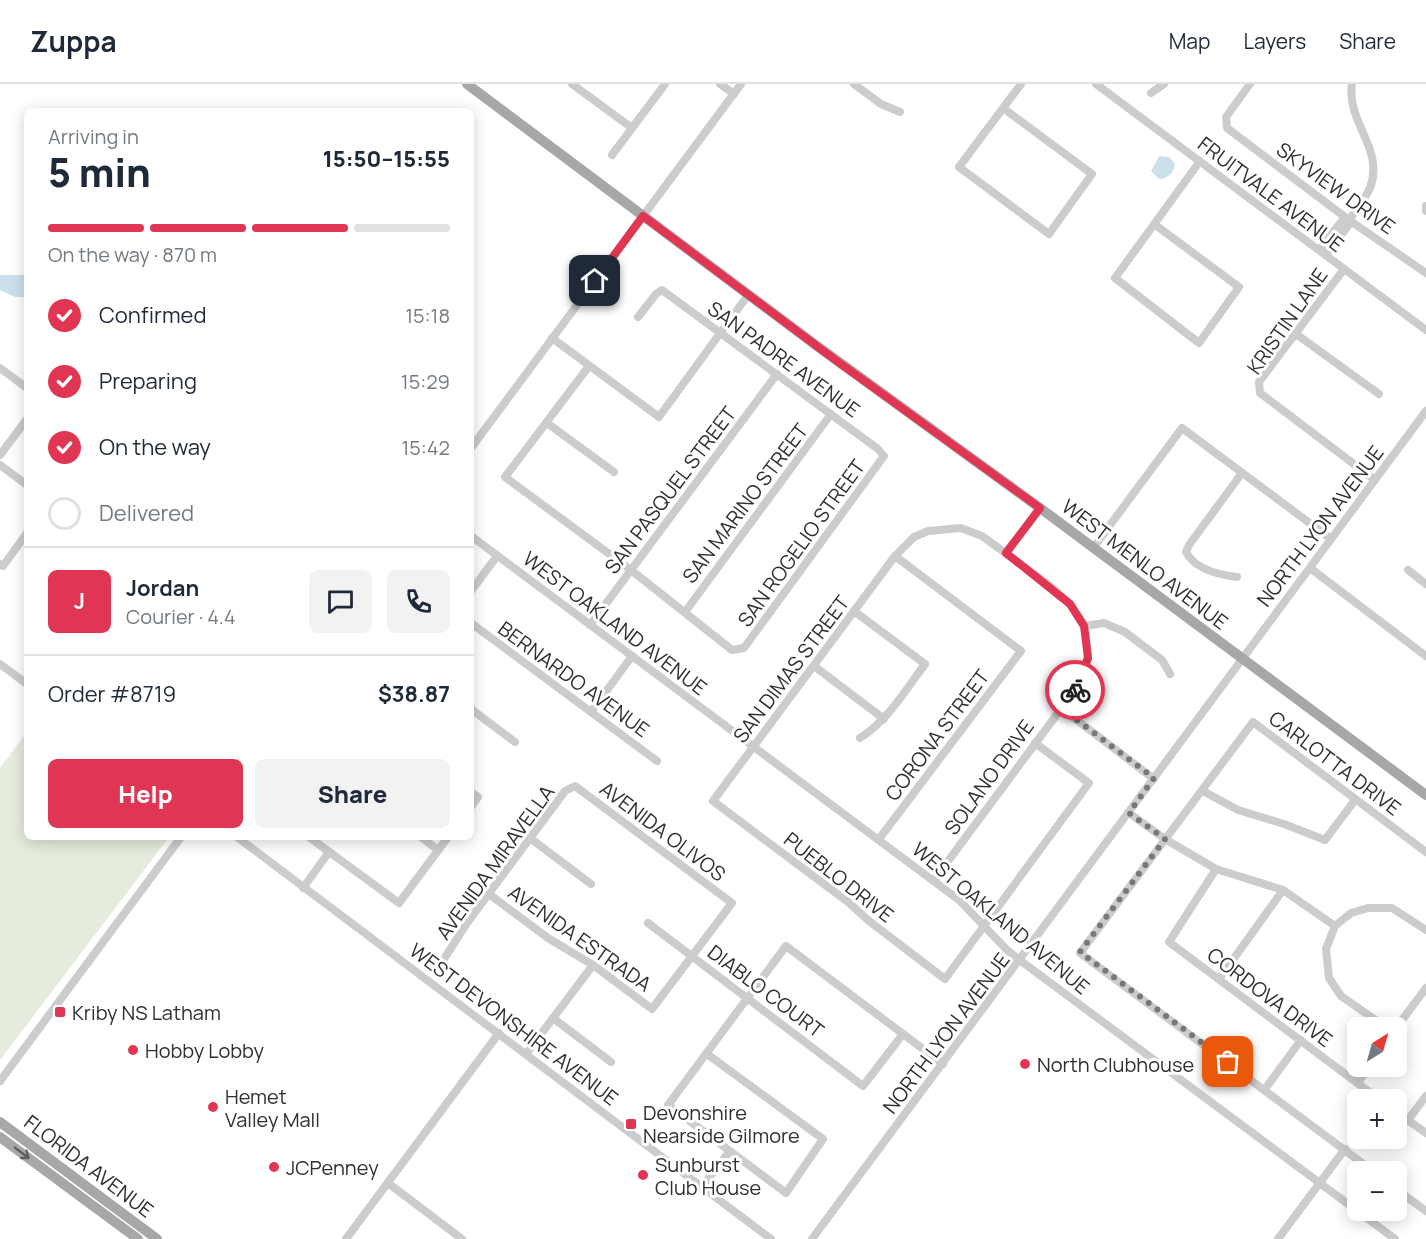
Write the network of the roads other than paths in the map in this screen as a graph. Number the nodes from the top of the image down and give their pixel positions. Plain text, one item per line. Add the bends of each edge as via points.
1 (467, 84) edge
2 (664, 84) edge
3 (720, 84) edge
4 (741, 84) edge
5 (854, 84) edge
6 (1021, 84) edge
7 (1096, 84) edge
8 (1164, 84) edge
9 (1250, 84) edge
10 (1352, 84) edge
11 (576, 85) edge
12 (1151, 93) dead end
13 (734, 94) junction
14 (1003, 108) junction
15 (900, 112) dead end
16 (632, 128) junction
17 (612, 155) dead end
18 (1200, 161) junction
19 (1426, 206) edge
20 (1426, 211) edge
21 (643, 216) junction
22 (1350, 220) junction
23 (1154, 224) junction
24 (1322, 252) junction
25 (1344, 269) junction
26 (1426, 273) edge
27 (748, 295) junction
28 (638, 317) dead end
29 (1426, 330) edge
30 (721, 333) junction
31 (1296, 334) junction
32 (552, 338) junction
33 (589, 366) junction
34 (0, 368) edge
35 (777, 374) junction
36 (24, 386) edge
37 (1378, 394) dead end
38 (1426, 411) edge
39 (831, 414) junction
40 (24, 423) edge
41 (547, 423) junction
42 (474, 444) edge
43 (0, 455) edge
44 (884, 456) joint
45 (0, 465) edge
46 (614, 472) dead end
47 (1242, 473) junction
48 (1375, 480) junction
49 (24, 483) edge
50 (1040, 508) junction
51 (24, 537) edge
52 (474, 538) edge
53 (1331, 539) junction
54 (1093, 548) junction
55 (1006, 553) junction
56 (498, 556) junction
57 (895, 556) junction
58 (2, 565) edge
59 (1310, 568) junction
60 (631, 570) junction
61 (1408, 570) dead end
62 (1237, 577) dead end
63 (1426, 584) edge
64 (474, 587) edge
65 (854, 611) junction
66 (685, 612) junction
67 (474, 625) edge
68 (590, 625) junction
69 (1084, 626) junction
70 (633, 656) junction
71 (1426, 656) edge
72 (1242, 659) junction
73 (0, 664) edge
74 (814, 666) junction
75 (1170, 674) dead end
76 (24, 682) edge
77 (1061, 708) junction
78 (474, 710) edge
79 (591, 712) junction
80 (884, 719) junction
81 (860, 738) dead end
82 (515, 742) dead end
83 (1035, 743) junction
84 (754, 746) junction
85 (657, 761) dead end
86 (1154, 778) junction
87 (575, 786) joint
88 (1203, 791) junction
89 (1426, 795) edge
90 (1355, 800) junction
91 (713, 801) joint
92 (1129, 813) junction
93 (530, 838) junction
94 (879, 839) junction
95 (1165, 839) junction
96 (179, 840) edge
97 (241, 840) edge
98 (313, 840) edge
99 (425, 840) edge
100 (446, 840) edge
101 (438, 850) junction
102 (329, 852) junction
103 (1426, 852) edge
104 (1216, 869) junction
105 (934, 880) junction
106 (591, 884) dead end
107 (303, 888) junction
108 (1283, 890) junction
109 (489, 894) junction
110 (648, 923) dead end
111 (984, 926) junction
112 (1335, 926) junction
113 (1426, 930) edge
114 (692, 957) junction
115 (444, 959) dead end
116 (1020, 961) junction
117 (593, 965) junction
118 (1219, 979) junction
119 (1426, 988) edge
120 (747, 999) junction
121 (1371, 1017) edge
122 (1404, 1017) edge
123 (553, 1018) junction
124 (499, 1034) junction
125 (903, 1034) junction
126 (1301, 1040) junction
127 (526, 1054) junction
128 (706, 1054) junction
129 (610, 1062) dead end
130 (944, 1064) junction
131 (1362, 1077) edge
132 (0, 1081) edge
133 (1358, 1083) junction
134 (1265, 1089) junction
135 (1366, 1089) edge
136 (1426, 1096) edge
137 (1408, 1120) joint
138 (0, 1122) edge
139 (1426, 1133) edge
140 (0, 1137) edge
141 (1345, 1149) junction
142 (729, 1152) junction
143 (1360, 1161) edge
144 (44, 1169) junction
145 (388, 1183) junction
146 (1320, 1183) junction
147 (701, 1188) junction
148 (1407, 1197) edge
149 (116, 1208) junction
150 (100, 1211) junction
151 (1426, 1211) edge
152 (138, 1239) edge
153 (149, 1239) edge
154 (157, 1239) edge
155 (346, 1239) edge
156 (462, 1239) edge
157 (771, 1239) edge
158 (812, 1239) edge
159 (1278, 1239) edge
160 (1395, 1239) edge

1 - 21 main road, WEST MENLO AVENUE
2 - 16 street
3 - 13 street
4 - 13 street
5 - 15 street via 881,104
6 - 14 street
7 - 18 street, FRUITVALE AVENUE
8 - 12 street
9 - 22 street, SKYVIEW DRIVE via 1227,117 1227,128
10 - 22 street via 1350,97 1374,158 1374,173 1369,190
11 - 16 street
13 - 21 street
14 - 14 street via 959,167 1049,234 1092,174
16 - 17 street
18 - 23 street
18 - 24 street, FRUITVALE AVENUE
19 - 20 street
21 - 27 main road, WEST MENLO AVENUE
21 - 32 street
22 - 24 street via 1342,221
22 - 26 street, SKYVIEW DRIVE
23 - 23 street via 1115,278 1199,343 1239,287
24 - 25 street, FRUITVALE AVENUE
25 - 29 street, FRUITVALE AVENUE
25 - 31 street, KRISTIN LANE
27 - 30 street
27 - 50 main road, WEST MENLO AVENUE
28 - 30 street, SAN PADRE AVENUE via 662,290
30 - 33 street via 659,417
30 - 35 street, SAN PADRE AVENUE
31 - 37 street
31 - 48 street, KRISTIN LANE via 1259,382 1260,393
32 - 33 street
32 - 42 street
33 - 41 street
34 - 36 street
35 - 39 street, SAN PADRE AVENUE
35 - 60 street, SAN PASQUEL STREET
38 - 48 street, NORTH LYON AVENUE
39 - 44 street, SAN PADRE AVENUE
39 - 66 street, SAN MARINO STREET
40 - 43 street
41 - 46 street
41 - 60 street via 504,477
44 - 66 street, SAN ROGELIO STREET via 744,648 732,650
45 - 49 street
47 - 53 street
47 - 54 street via 1182,428
47 - 62 street via 1186,552 1218,575
48 - 53 street, NORTH LYON AVENUE
50 - 54 main road, WEST MENLO AVENUE
50 - 55 street
51 - 58 street
52 - 56 street, WEST OAKLAND AVENUE
53 - 59 street, NORTH LYON AVENUE
54 - 72 main road, WEST MENLO AVENUE
55 - 57 street, SAN DIMAS STREET via 982,536 961,528 928,531 914,537
55 - 69 street, SAN DIMAS STREET via 1070,604
56 - 64 street
56 - 68 street, WEST OAKLAND AVENUE
57 - 65 street, SAN DIMAS STREET
57 - 94 street, CORONA STREET via 1021,651
59 - 71 street
59 - 72 street, NORTH LYON AVENUE
60 - 66 street
60 - 68 street, SAN PASQUEL STREET
61 - 63 street
65 - 74 street, SAN DIMAS STREET
65 - 80 street via 925,664
67 - 79 street, BERNARDO AVENUE
68 - 70 street, WEST OAKLAND AVENUE
69 - 75 street via 1104,623 1125,632 1162,660
69 - 77 street, SOLANO DRIVE via 1088,658 1078,686
70 - 79 street
70 - 84 street, WEST OAKLAND AVENUE
72 - 86 street, NORTH LYON AVENUE
72 - 89 main road, WEST MENLO AVENUE
73 - 76 street
74 - 80 street
74 - 84 street, SAN DIMAS STREET
77 - 83 street, SOLANO DRIVE
77 - 86 street
78 - 82 street
79 - 85 street, BERNARDO AVENUE
80 - 81 street
83 - 105 street, SOLANO DRIVE
83 - 111 street via 1089,783
84 - 91 street, SAN DIMAS STREET
84 - 94 street, WEST OAKLAND AVENUE
86 - 92 street, NORTH LYON AVENUE
87 - 93 street, AVENIDA MIRAVELLA via 565,791
87 - 114 street, AVENIDA OLIVOS via 732,903
88 - 90 street via 1238,810 1325,840
88 - 90 street, CARLOTTA DRIVE via 1254,722
88 - 95 street
90 - 103 street, CARLOTTA DRIVE
91 - 111 street, PUEBLO DRIVE via 945,979
92 - 95 street
92 - 116 street, NORTH LYON AVENUE
93 - 106 street
93 - 109 street, AVENIDA MIRAVELLA
94 - 105 street, WEST OAKLAND AVENUE
95 - 104 street
95 - 134 street via 1080,952
96 - 132 street
97 - 107 street, WEST DEVONSHIRE AVENUE
98 - 102 street
99 - 101 street
100 - 101 street
101 - 102 street via 399,903
102 - 107 street
104 - 108 street
104 - 118 street, CORDOVA DRIVE via 1169,942
105 - 111 street, WEST OAKLAND AVENUE
107 - 124 street, WEST DEVONSHIRE AVENUE
108 - 112 street
108 - 118 street
109 - 115 street, AVENIDA MIRAVELLA
109 - 117 street, AVENIDA ESTRADA via 548,938
110 - 114 street, DIABLO COURT
111 - 116 street, WEST OAKLAND AVENUE
112 - 113 street via 1351,913 1392,908
112 - 121 street via 1326,949 1329,978 1341,996
114 - 117 street, AVENIDA ESTRADA via 652,1009
114 - 120 street, DIABLO COURT
116 - 130 street, NORTH LYON AVENUE
116 - 146 street, WEST OAKLAND AVENUE
117 - 123 street
118 - 126 street, CORDOVA DRIVE
119 - 122 street
120 - 125 street, DIABLO COURT via 863,1086
120 - 125 street via 786,946
120 - 128 street
123 - 127 street
123 - 129 street
124 - 127 street, WEST DEVONSHIRE AVENUE
124 - 145 street
125 - 130 street
126 - 133 street, CORDOVA DRIVE
126 - 134 street
127 - 147 street, WEST DEVONSHIRE AVENUE
128 - 142 street via 668,1105
128 - 142 street via 823,1139 786,1192
130 - 158 street, NORTH LYON AVENUE
131 - 133 street
133 - 135 street, CORDOVA DRIVE
134 - 141 street
136 - 137 street
137 - 139 street
138 - 149 main road, FLORIDA AVENUE
140 -> 144 main road, FLORIDA AVENUE
141 - 143 street
141 - 146 street
142 - 147 street
144 - 149 main road via 62,1176 100,1205
144 - 150 main road, FLORIDA AVENUE
145 - 155 street
145 - 156 street
146 - 159 street
146 - 160 street, WEST OAKLAND AVENUE
147 - 157 street, WEST DEVONSHIRE AVENUE
148 - 151 street
149 - 154 main road, FLORIDA AVENUE
150 - 152 main road, FLORIDA AVENUE
150 - 153 main road via 121,1218

